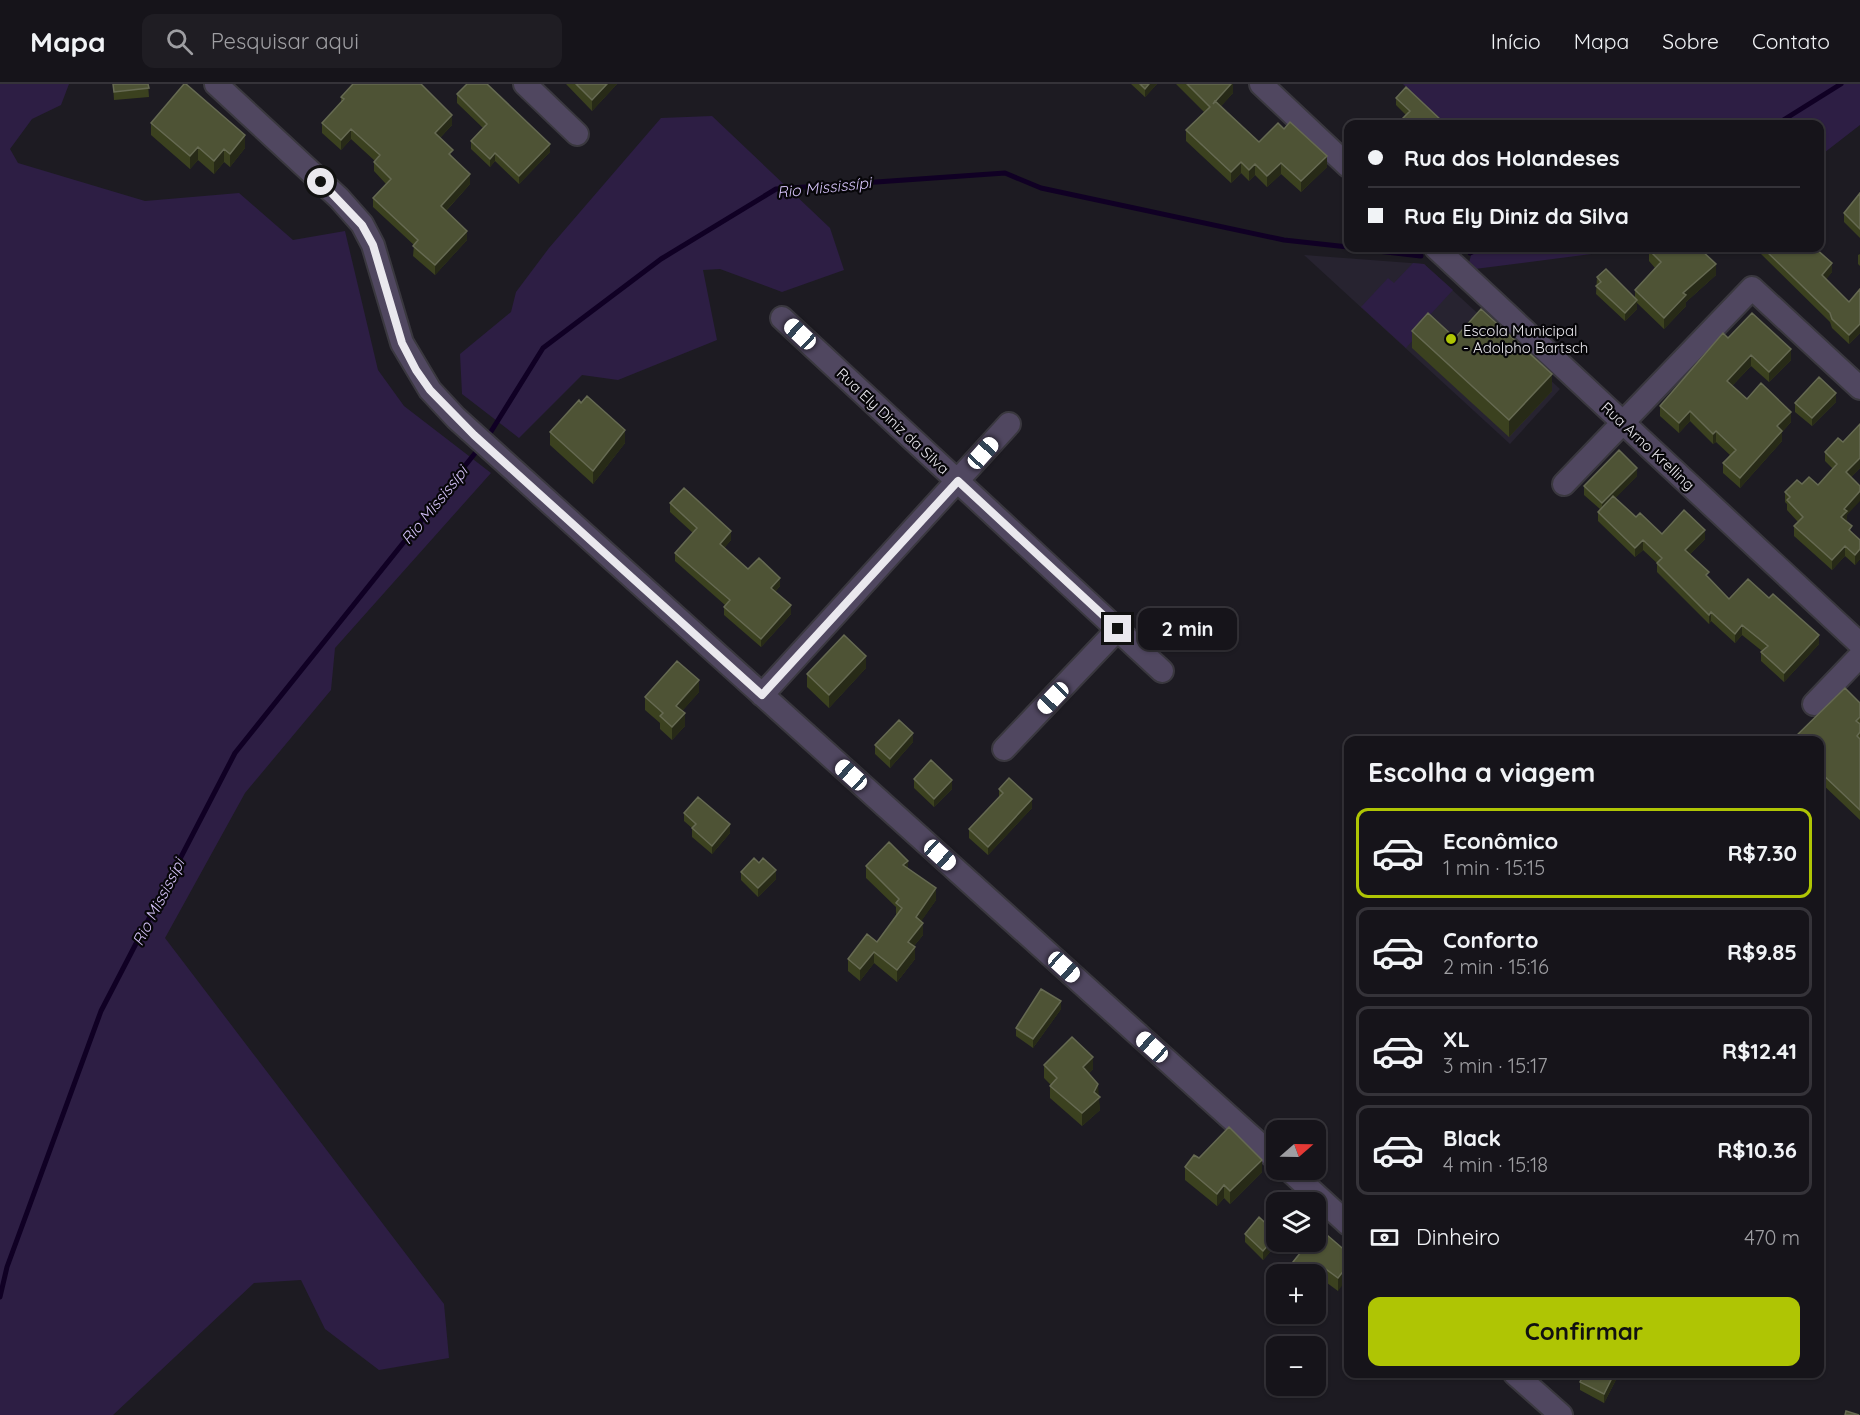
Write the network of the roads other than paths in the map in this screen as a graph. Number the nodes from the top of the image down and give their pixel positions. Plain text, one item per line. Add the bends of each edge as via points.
1 (216, 84) edge
2 (525, 84) edge
3 (1261, 84) edge
4 (577, 134) dead end
5 (1344, 162) edge
6 (1440, 252) edge
7 (782, 318) dead end
8 (1860, 388) edge
9 (1624, 423) junction
10 (1009, 424) dead end
11 (958, 481) junction
12 (1564, 484) dead end
13 (1118, 629) junction
14 (1860, 644) edge
15 (1860, 656) edge
16 (1162, 671) dead end
17 (762, 695) junction
18 (1814, 704) dead end
19 (1004, 749) dead end
20 (1266, 1150) edge
21 (1300, 1180) edge
22 (1344, 1220) edge
23 (1526, 1378) edge
24 (1561, 1415) edge

1 - 17 street via 339,198 362,225 373,245 402,343 430,390 474,435
2 - 4 street
3 - 5 street
6 - 9 street, Rua Arno Krelling
7 - 11 street, Rua Ely Diniz da Silva
8 - 9 street via 1752,288
9 - 12 street
9 - 14 street, Rua Arno Krelling
10 - 11 street
11 - 13 street, Rua Ely Diniz da Silva
11 - 17 street
13 - 16 street, Rua Ely Diniz da Silva
13 - 19 street
15 - 18 street
17 - 20 street
21 - 22 street
23 - 24 street

